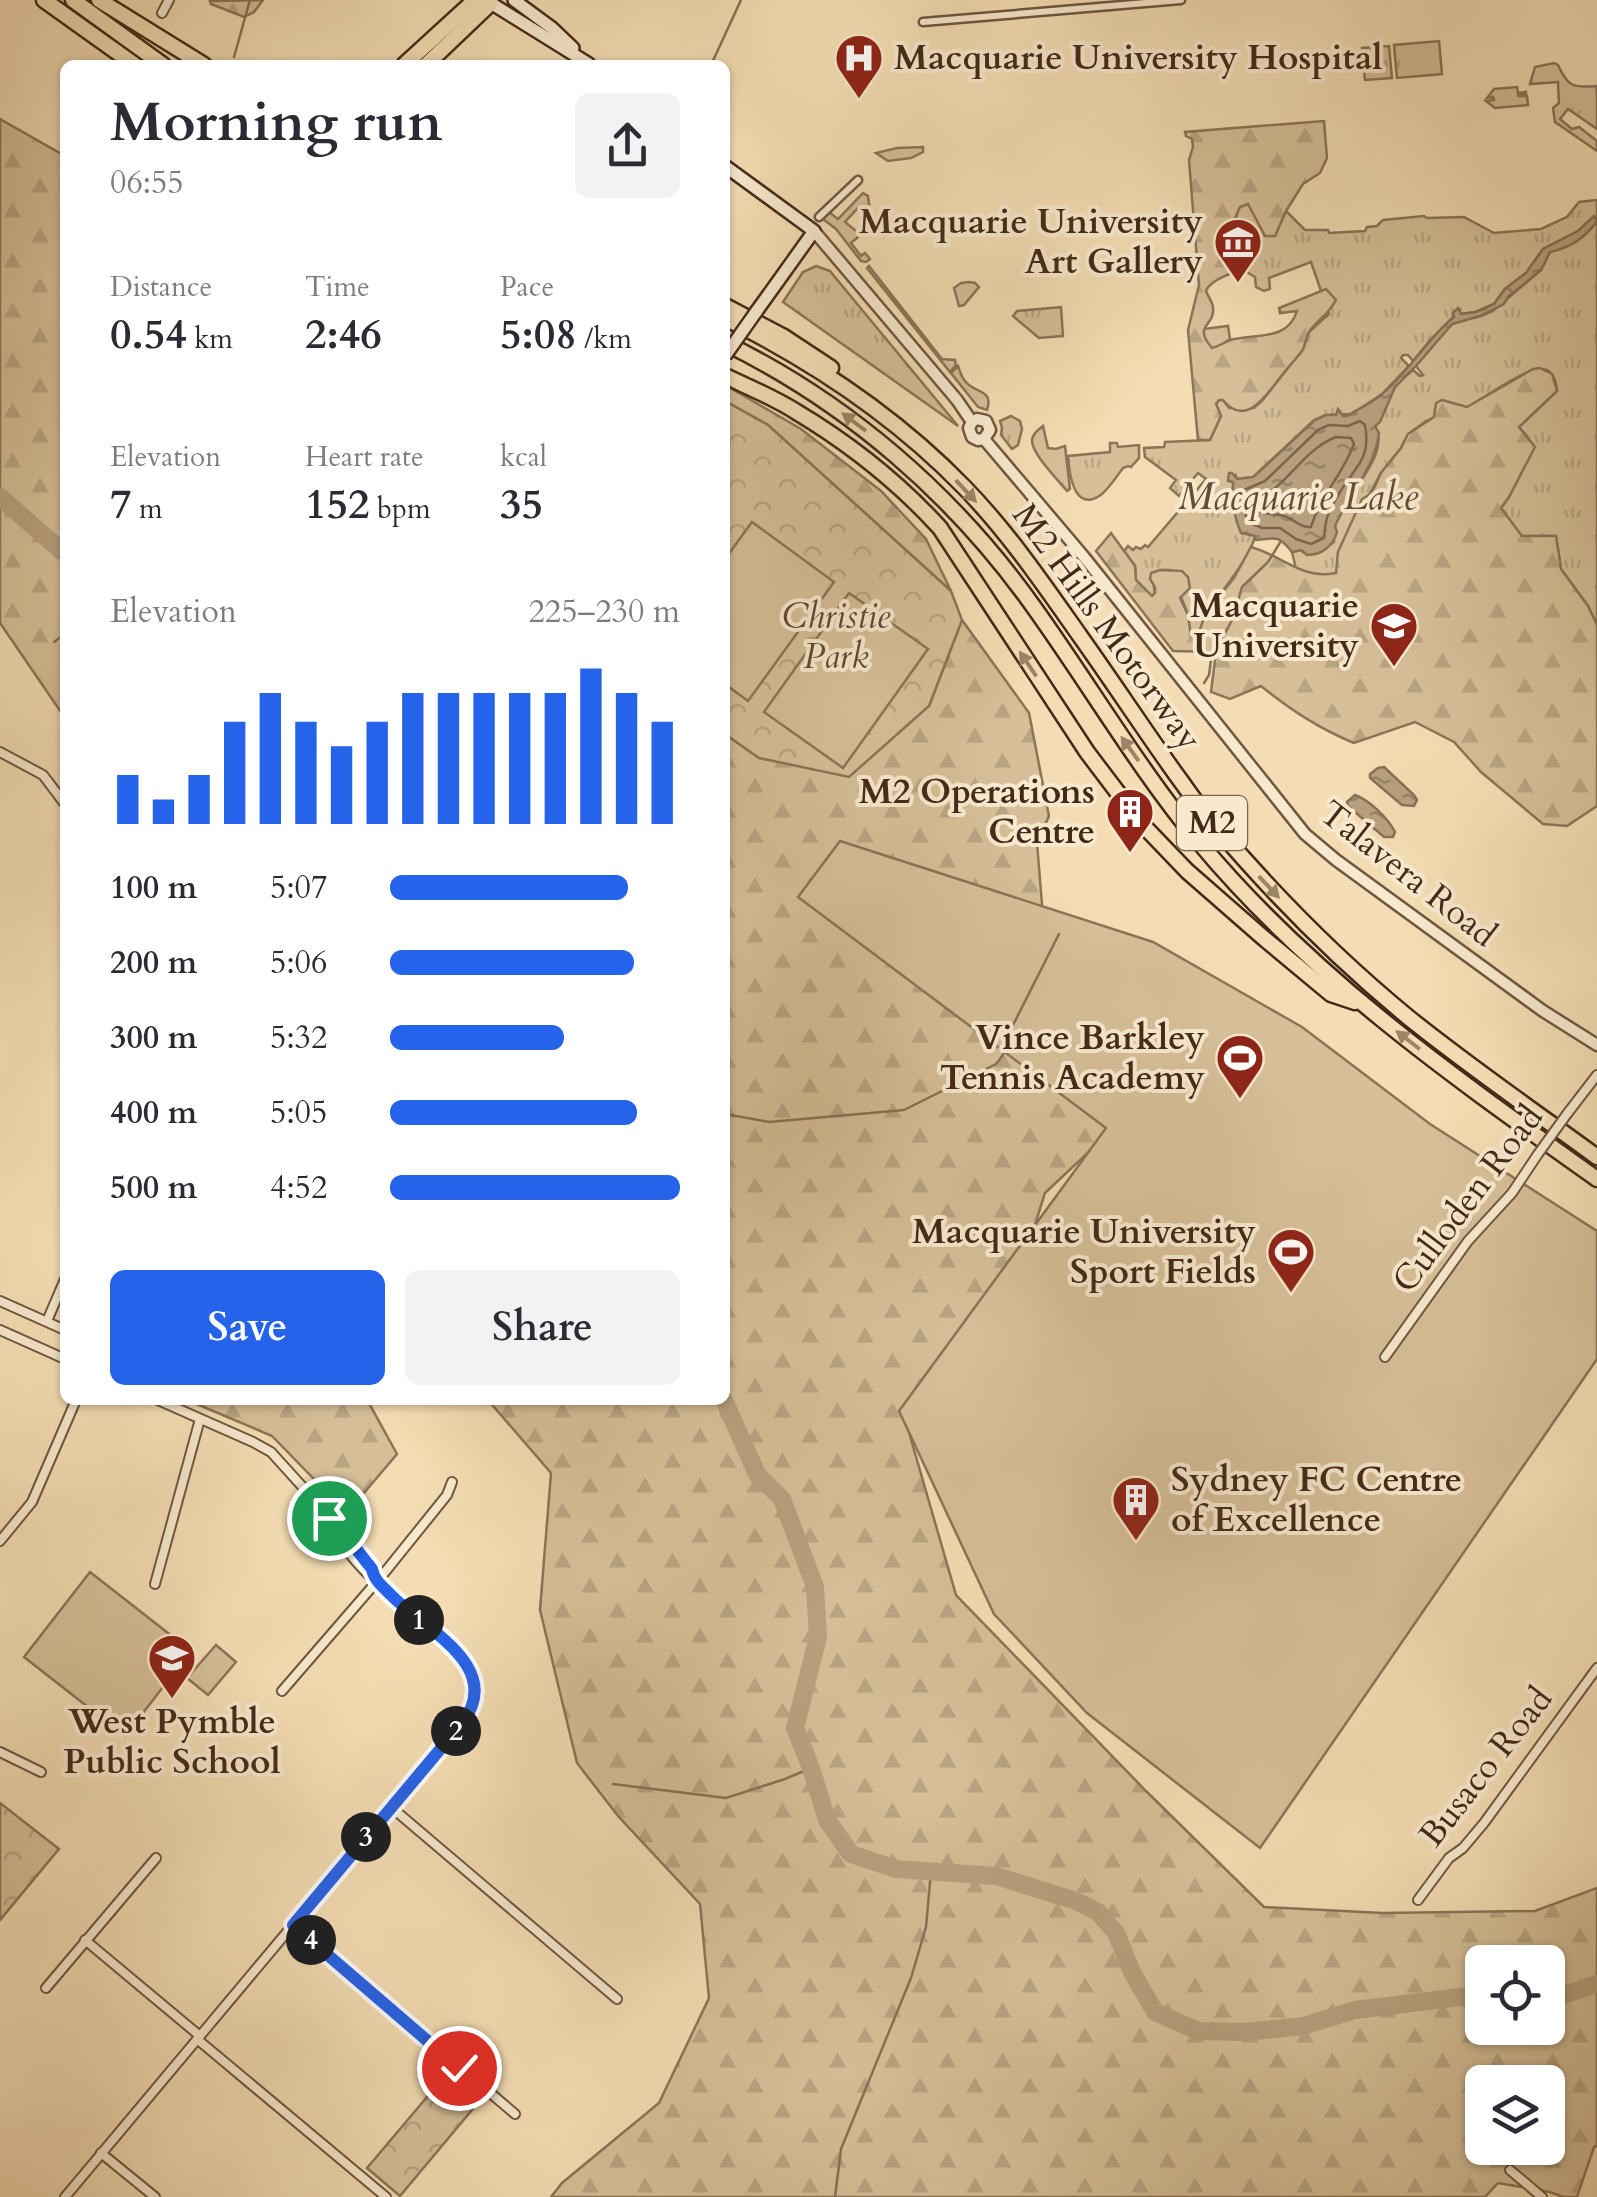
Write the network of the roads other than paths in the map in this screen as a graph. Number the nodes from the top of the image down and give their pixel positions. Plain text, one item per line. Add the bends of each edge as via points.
1 (44, 0) edge
2 (73, 0) edge
3 (99, 0) edge
4 (169, 0) edge
5 (475, 0) edge
6 (514, 0) edge
7 (1180, 0) edge
8 (490, 1) edge
9 (162, 13) dead end
10 (923, 22) dead end
11 (128, 60) edge
12 (156, 60) edge
13 (196, 60) edge
14 (409, 60) edge
15 (431, 60) edge
16 (584, 60) edge
17 (586, 60) edge
18 (730, 170) edge
19 (858, 180) dead end
20 (818, 217) dead end
21 (814, 232) junction
22 (730, 309) edge
23 (730, 321) edge
24 (730, 346) edge
25 (730, 349) edge
26 (730, 378) edge
27 (894, 426) junction
28 (0, 752) edge
29 (60, 797) edge
30 (1360, 1004) junction
31 (1597, 1045) edge
32 (1597, 1075) edge
33 (1597, 1157) edge
34 (1597, 1179) edge
35 (60, 1290) edge
36 (0, 1302) edge
37 (47, 1322) junction
38 (60, 1328) edge
39 (0, 1330) edge
40 (60, 1357) edge
41 (1385, 1357) dead end
42 (74, 1405) edge
43 (170, 1405) edge
44 (200, 1418) junction
45 (452, 1482) dead end
46 (0, 1541) edge
47 (375, 1579) junction
48 (155, 1584) dead end
49 (1597, 1668) edge
50 (282, 1691) dead end
51 (0, 1752) edge
52 (42, 1772) dead end
53 (391, 1807) junction
54 (156, 1858) dead end
55 (1418, 1900) dead end
56 (293, 1925) junction
57 (85, 1940) junction
58 (46, 1988) dead end
59 (617, 1999) dead end
60 (198, 2037) junction
61 (515, 2114) dead end
62 (102, 2153) junction
63 (1510, 2170) dead end
64 (65, 2197) edge
65 (155, 2197) edge
66 (386, 2197) edge
67 (1542, 2197) edge

1 - 11 highway
2 - 12 highway
3 - 13 highway
4 - 9 street
5 - 14 highway
6 - 17 main road
7 - 10 street
8 - 15 highway
8 - 16 main road
18 - 21 main road
19 - 20 street
21 - 25 main road, bridge
21 - 31 street, Talavera Road via 972,422 988,424 984,439 1305,834
22 - 27 highway, M2 via 814,356
23 - 27 highway, M2 Hills Motorway / M2 via 847,388
30 -> 24 highway, M2 Hills Motorway / M2 via 1200,842 1032,604 943,498 820,397
30 -> 26 highway, M2 via 1331,994 1211,893 1140,822 917,502 794,410
27 -> 33 highway, M2 Hills Motorway / M2 via 998,526 1206,816 1270,889 1408,1017
28 - 29 street via 43,775
34 -> 30 highway, M2 Hills Motorway / M2
32 - 41 street, Culloden Road, bridge
35 - 37 street
36 - 37 street
37 - 38 street
39 - 40 street
42 - 46 street via 32,1502
43 - 44 street
44 - 47 street via 272,1452
44 - 48 street
45 - 47 street
47 - 50 street
47 - 53 street via 463,1657 474,1683 468,1716
49 - 55 street, Busaco Road via 1484,1823
51 - 52 street
53 - 56 street
53 - 59 street
54 - 57 street
56 - 60 street
56 - 61 street
57 - 58 street
57 - 60 street
60 - 62 street
60 - 66 street
62 - 64 street
62 - 65 street
63 - 67 street

